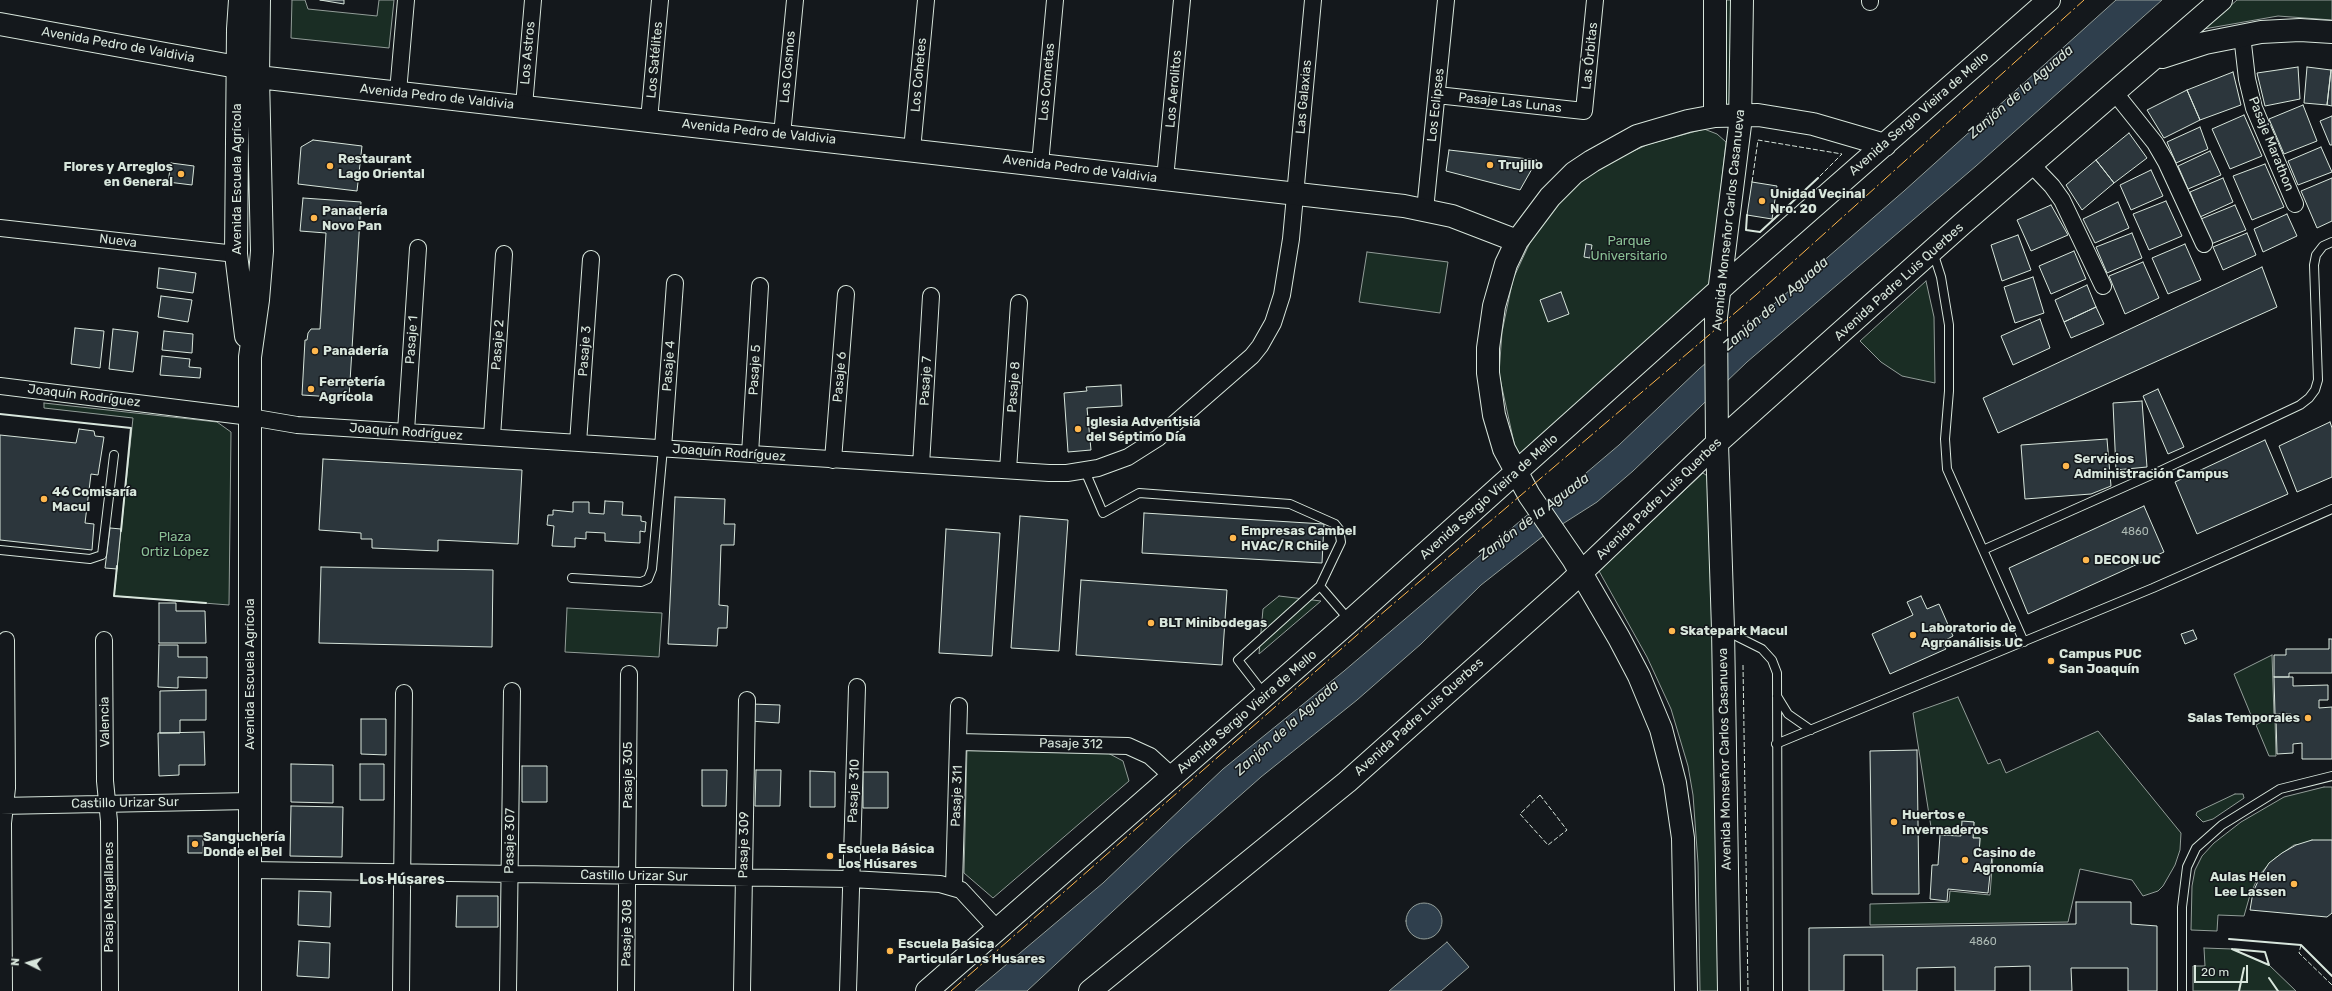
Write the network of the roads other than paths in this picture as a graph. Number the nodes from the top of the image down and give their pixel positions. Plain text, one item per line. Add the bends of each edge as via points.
1 (240, 0) edge
2 (259, 0) edge
3 (406, 0) edge
4 (533, 0) edge
5 (660, 0) edge
6 (795, 0) edge
7 (926, 0) edge
8 (1055, 0) edge
9 (1182, 0) edge
10 (1313, 0) edge
11 (1446, 0) edge
12 (1595, 0) edge
13 (1714, 0) edge
14 (1742, 0) edge
15 (2049, 0) edge
16 (2221, 0) edge
17 (0, 24) edge
18 (2332, 32) edge
19 (2242, 35) junction
20 (2153, 60) junction
21 (237, 67) junction
22 (258, 77) junction
23 (398, 92) junction
24 (2115, 93) junction
25 (1437, 95) junction
26 (524, 106) junction
27 (1584, 111) joint
28 (1740, 114) junction
29 (1715, 116) junction
30 (649, 120) junction
31 (782, 135) junction
32 (1885, 145) junction
33 (912, 150) junction
34 (1040, 164) junction
35 (2031, 164) junction
36 (1165, 179) junction
37 (1295, 194) junction
38 (2296, 204) dead end
39 (1425, 210) junction
40 (0, 228) edge
41 (1517, 241) junction
42 (2332, 242) edge
43 (2204, 244) dead end
44 (418, 248) dead end
45 (1933, 252) junction
46 (236, 254) junction
47 (504, 254) dead end
48 (591, 259) dead end
49 (675, 283) dead end
50 (760, 286) dead end
51 (2103, 286) dead end
52 (1718, 290) junction
53 (846, 294) dead end
54 (930, 296) dead end
55 (1019, 303) dead end
56 (250, 357) junction
57 (0, 386) edge
58 (250, 417) junction
59 (406, 432) junction
60 (1717, 432) junction
61 (492, 437) junction
62 (578, 443) junction
63 (663, 448) junction
64 (750, 454) junction
65 (114, 455) dead end
66 (834, 460) junction
67 (921, 465) junction
68 (1008, 470) junction
69 (1085, 471) junction
70 (1516, 473) junction
71 (2332, 509) edge
72 (0, 550) edge
73 (1983, 550) junction
74 (1582, 573) junction
75 (572, 578) dead end
76 (1320, 586) junction
77 (1350, 621) junction
78 (1723, 629) junction
79 (6, 640) dead end
80 (104, 640) dead end
81 (2024, 642) junction
82 (629, 674) dead end
83 (857, 688) dead end
84 (512, 691) dead end
85 (404, 693) dead end
86 (1776, 693) junction
87 (1265, 696) junction
88 (747, 700) dead end
89 (959, 706) dead end
90 (1811, 730) junction
91 (959, 742) junction
92 (1776, 744) junction
93 (2332, 776) edge
94 (1173, 777) junction
95 (250, 801) junction
96 (107, 804) junction
97 (2, 806) edge
98 (250, 870) junction
99 (402, 872) junction
100 (510, 874) junction
101 (627, 876) junction
102 (744, 878) junction
103 (851, 880) junction
104 (954, 886) junction
105 (2, 923) edge
106 (998, 930) junction
107 (4, 991) edge
108 (110, 991) edge
109 (250, 991) edge
110 (401, 991) edge
111 (508, 991) edge
112 (626, 991) edge
113 (742, 991) edge
114 (848, 991) edge
115 (927, 991) edge
116 (1090, 991) edge
117 (1686, 991) edge
118 (1729, 991) edge
119 (1778, 991) edge
120 (2182, 991) edge

1 - 21 main road, Avenida Escuela Agrícola
2 - 22 main road, Avenida Escuela Agrícola
3 - 23 street
4 - 26 street, Los Astros
5 - 30 street, Los Satélites
6 - 31 street, Los Cosmos
7 - 33 street, Los Cohetes
8 - 34 street, Los Cometas
9 - 36 street, Los Aerolitos
10 - 37 street, Las Galaxias
11 - 25 street, Los Eclipses
12 - 27 street, Las Órbitas
13 - 29 main road, Avenida Monseñor Carlos Casanueva
14 - 28 main road, Avenida Monseñor Carlos Casanueva
15 - 32 main road, Avenida Sergio Vieira de Mello
16 - 20 main road, Avenida Padre Luis Querbes
17 - 21 main road, Avenida Pedro de Valdivia
18 - 19 main road via 2280,30
19 - 20 main road via 2186,48
19 - 38 street, Pasaje Marathon via 2247,79 2254,108
20 - 24 main road, Avenida Padre Luis Querbes
21 - 22 main road, Avenida Pedro de Valdivia
21 - 46 main road, Avenida Escuela Agrícola
22 - 23 main road, Avenida Pedro de Valdivia
22 - 56 main road, Avenida Escuela Agrícola via 262,251
23 - 26 main road, Avenida Pedro de Valdivia
24 - 35 main road, Avenida Padre Luis Querbes
24 - 43 street via 2163,156
25 - 27 street, Pasaje Las Lunas
25 - 39 street, Los Eclipses
26 - 30 main road, Avenida Pedro de Valdivia
28 - 29 main road
28 - 32 main road via 1813,124
28 - 52 main road, Avenida Monseñor Carlos Casanueva
29 - 41 main road via 1662,128 1632,139 1592,161 1574,173 1550,197
30 - 31 main road, Avenida Pedro de Valdivia
31 - 33 main road, Avenida Pedro de Valdivia
32 - 52 main road, Avenida Sergio Vieira de Mello
33 - 34 main road, Avenida Pedro de Valdivia
34 - 36 main road, Avenida Pedro de Valdivia
35 - 45 main road, Avenida Padre Luis Querbes
35 - 51 street via 2059,195
36 - 37 main road, Avenida Pedro de Valdivia
37 - 39 main road, Avenida Pedro de Valdivia
37 - 69 street, Joaquín Rodríguez via 1282,295 1273,323 1260,346 1242,366 1154,441 1117,462
39 - 41 main road, Avenida Pedro de Valdivia via 1478,224
40 - 46 street, Nueva
41 - 70 main road via 1506,264 1494,306 1488,361 1494,415 1504,449
42 - 73 lane via 2323,246 2316,255 2314,265 2318,375 2315,390 2309,398 2300,405 2165,469
44 - 59 street, Pasaje 1
45 - 60 main road, Avenida Padre Luis Querbes
45 - 73 lane via 1946,302 1950,351 1945,424 1947,469
46 - 56 main road, Avenida Escuela Agrícola
47 - 61 street, Pasaje 2
48 - 62 street, Pasaje 3
49 - 63 street, Pasaje 4
50 - 64 street, Pasaje 5
52 - 60 main road, Avenida Monseñor Carlos Casanueva
52 - 70 main road, Avenida Sergio Vieira de Mello
53 - 66 street, Pasaje 6
54 - 67 street, Pasaje 7
55 - 68 street, Pasaje 8
56 - 58 main road, Avenida Escuela Agrícola
57 - 58 street, Joaquín Rodríguez
58 - 59 street, Joaquín Rodríguez via 297,425
58 - 95 main road, Avenida Escuela Agrícola
59 - 61 street, Joaquín Rodríguez
60 - 74 main road, Avenida Padre Luis Querbes
60 - 78 main road, Avenida Monseñor Carlos Casanueva
61 - 62 street, Joaquín Rodríguez
62 - 63 street, Joaquín Rodríguez
63 - 64 street, Joaquín Rodríguez
63 - 75 lane via 652,569 648,579 641,582
64 - 66 street, Joaquín Rodríguez
65 - 72 lane via 102,555 90,559
66 - 67 street, Joaquín Rodríguez
67 - 68 street, Joaquín Rodríguez
68 - 69 street, Joaquín Rodríguez via 1048,473
69 - 76 lane via 1103,514 1120,502 1140,493 1290,504 1330,520 1339,529 1341,542
70 - 74 main road
70 - 77 main road, Avenida Sergio Vieira de Mello
71 - 81 lane
73 - 81 lane
74 - 116 main road, Avenida Padre Luis Querbes via 1347,782
74 - 117 main road via 1639,676 1661,730 1675,783 1683,838
76 - 77 lane
76 - 87 lane via 1238,660
77 - 87 main road, Avenida Sergio Vieira de Mello
78 - 86 lane via 1748,640 1772,660 1777,673
78 - 118 main road, Avenida Monseñor Carlos Casanueva
79 - 97 street via 7,788
80 - 96 street, Valencia
81 - 90 lane
82 - 101 street, Pasaje 305
83 - 103 street, Pasaje 310
84 - 100 street, Pasaje 307
85 - 99 street
86 - 90 lane via 1788,714
86 - 92 lane
87 - 94 main road, Avenida Sergio Vieira de Mello
88 - 102 street, Pasaje 309
89 - 91 street, Pasaje 311
90 - 92 lane
91 - 94 street, Pasaje 312 via 1128,746 1150,756
91 - 104 street, Pasaje 311
92 - 119 lane
93 - 120 lane via 2280,789 2222,825 2196,848 2187,867 2182,907
94 - 106 main road, Avenida Sergio Vieira de Mello
95 - 96 street, Castillo Urizar Sur
95 - 98 main road, Avenida Escuela Agrícola
96 - 97 street, Castillo Urizar Sur
96 - 108 street, Pasaje Magallanes
97 - 105 street
98 - 99 street, Castillo Urizar Sur
98 - 109 main road, Avenida Escuela Agrícola
99 - 100 street, Castillo Urizar Sur
99 - 110 street
100 - 101 street, Castillo Urizar Sur
100 - 111 street, Pasaje 307
101 - 102 street, Castillo Urizar Sur
101 - 112 street, Pasaje 308
102 - 103 street, Castillo Urizar Sur
102 - 113 street, Pasaje 309
103 - 104 street, Castillo Urizar Sur
103 - 114 street, Pasaje 310
104 - 106 street via 977,905
105 - 107 street
106 - 115 main road, Avenida Sergio Vieira de Mello

